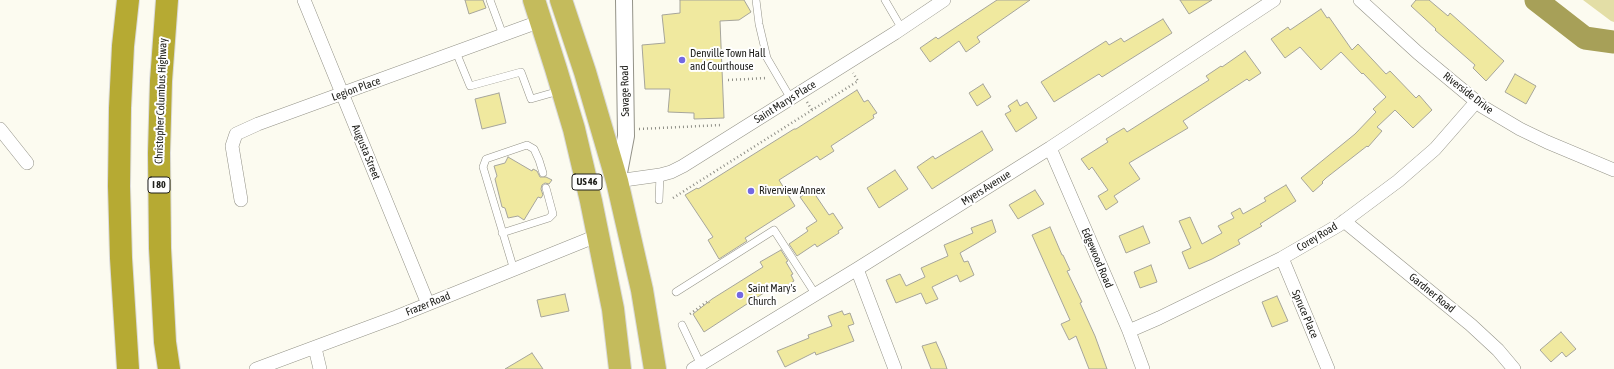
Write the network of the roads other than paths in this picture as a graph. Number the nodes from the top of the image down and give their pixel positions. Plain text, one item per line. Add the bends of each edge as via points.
1 (128, 0) edge
2 (167, 0) edge
3 (304, 0) edge
4 (499, 0) edge
5 (534, 0) edge
6 (561, 0) edge
7 (624, 0) edge
8 (756, 0) edge
9 (884, 0) edge
10 (944, 0) edge
11 (1274, 0) edge
12 (1360, 0) edge
13 (491, 2) edge
14 (541, 21) junction
15 (902, 29) junction
16 (503, 35) junction
17 (456, 52) junction
18 (562, 90) junction
19 (343, 94) junction
20 (791, 99) junction
21 (1476, 102) junction
22 (0, 129) edge
23 (1050, 148) junction
24 (27, 163) dead end
25 (1614, 170) edge
26 (543, 173) dead end
27 (660, 176) junction
28 (617, 181) junction
29 (546, 188) dead end
30 (241, 200) dead end
31 (659, 200) dead end
32 (1344, 221) junction
33 (502, 233) junction
34 (599, 235) junction
35 (1282, 258) junction
36 (857, 269) junction
37 (514, 270) junction
38 (676, 292) dead end
39 (816, 295) junction
40 (428, 304) junction
41 (682, 325) dead end
42 (1129, 331) junction
43 (315, 348) junction
44 (697, 367) edge
45 (656, 368) edge
46 (128, 369) edge
47 (169, 369) edge
48 (256, 369) edge
49 (320, 369) edge
50 (620, 369) edge
51 (895, 369) edge
52 (1143, 369) edge
53 (1328, 369) edge
54 (1514, 369) edge

1 - 46 highway via 120,108 119,186
2 - 47 highway, Christopher Columbus Highway / I 80 via 160,81 159,159 160,248
3 - 19 street, Augusta Street
4 - 13 lane
5 - 14 highway, US 46
6 - 28 highway, US 46
7 - 28 street, Savage Road via 626,136
8 - 20 lane via 767,58
9 - 15 lane
10 - 15 street, Saint Marys Place
11 - 23 street, Myers Avenue
12 - 21 street, Riverside Drive
13 - 16 lane
14 - 16 street, Legion Place
14 - 18 highway, US 46
15 - 20 street, Saint Marys Place
16 - 17 street, Legion Place
17 - 18 lane via 470,86 521,72 531,99
17 - 19 street, Legion Place
18 - 34 highway, US 46
19 - 30 street, Legion Place via 236,134 232,146
19 - 40 street, Augusta Street
20 - 27 street, Saint Marys Place via 683,166
21 - 25 street, Riverside Drive via 1520,129
21 - 32 street, Corey Road via 1435,149 1398,181
22 - 24 street
23 - 36 street, Myers Avenue
23 - 42 street, Edgewood Road
26 - 33 lane via 534,149 527,144 486,159 482,167
27 - 28 street, Saint Marys Place
27 - 31 lane
28 - 45 highway, US 46 via 642,290
29 - 33 lane via 553,214 548,218
32 - 35 street, Corey Road
32 - 54 street, Gardner Road via 1472,325
33 - 37 lane
34 - 37 street, Frazer Road
34 - 50 highway, US 46 via 613,310
35 - 42 street, Corey Road
35 - 53 street, Spruce Place
36 - 39 street, Myers Avenue
36 - 51 street
37 - 40 street, Frazer Road
38 - 39 lane via 774,230
39 - 44 street, Myers Avenue
40 - 43 street, Frazer Road
41 - 44 lane
42 - 52 street, Edgewood Road
43 - 48 street, Frazer Road
43 - 49 street

